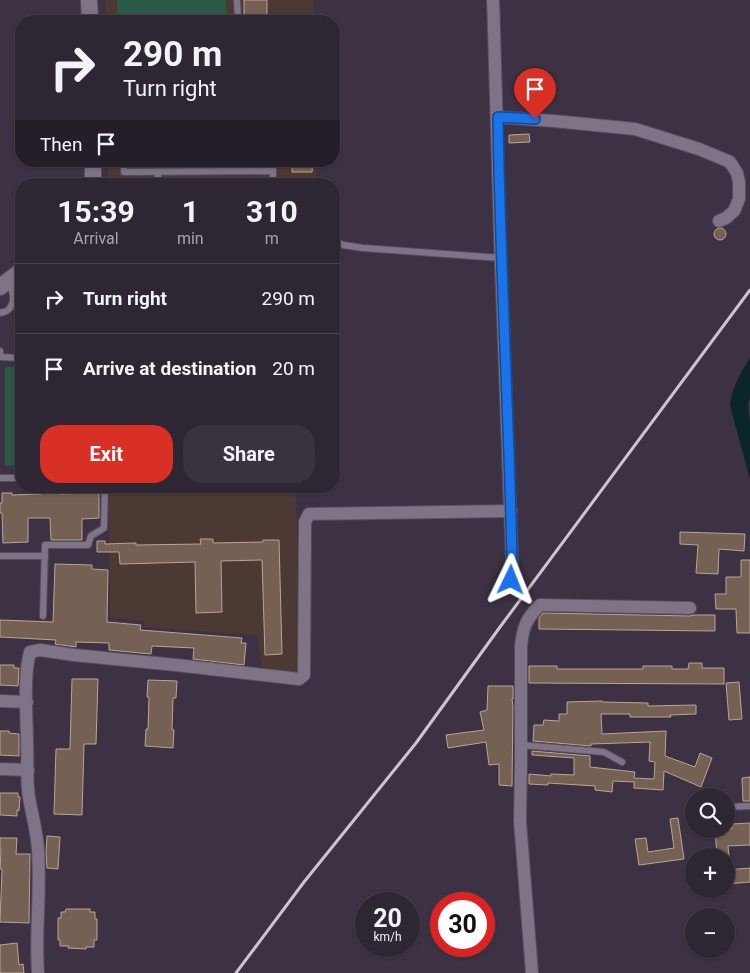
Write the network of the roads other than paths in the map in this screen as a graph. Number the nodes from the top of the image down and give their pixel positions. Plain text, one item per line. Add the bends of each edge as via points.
1 (89, 0) edge
2 (237, 0) edge
3 (493, 0) edge
4 (90, 15) edge
5 (238, 15) edge
6 (498, 117) junction
7 (124, 167) edge
8 (273, 167) edge
9 (273, 171) junction
10 (158, 173) junction
11 (158, 178) edge
12 (273, 178) edge
13 (719, 221) dead end
14 (340, 243) edge
15 (501, 258) junction
16 (10, 279) edge
17 (0, 313) edge
18 (0, 351) edge
19 (15, 358) edge
20 (0, 478) edge
21 (15, 478) edge
22 (105, 493) edge
23 (511, 511) junction
24 (0, 556) edge
25 (45, 556) junction
26 (511, 580) dead end
27 (690, 608) dead end
28 (43, 616) dead end
29 (0, 701) edge
30 (27, 702) junction
31 (521, 745) junction
32 (622, 762) dead end
33 (0, 769) edge
34 (28, 770) junction
35 (750, 806) edge
36 (735, 807) edge
37 (38, 973) edge
38 (532, 973) edge

1 - 4 street
2 - 5 lane
3 - 6 street
6 - 13 street via 635,129 699,148 730,162 737,173 739,200 734,211
6 - 15 street
7 - 10 lane via 124,172
8 - 9 lane
9 - 10 lane
9 - 12 lane
10 - 11 lane
14 - 15 lane via 363,248
15 - 23 street
16 - 17 lane via 13,302 8,310
18 - 19 lane via 0,357
20 - 21 lane
22 - 25 lane via 104,528 91,536 88,544 45,545
23 - 26 street
23 - 30 street via 309,514 305,522 304,675 299,679 40,650 30,652 27,663
24 - 25 lane
25 - 28 lane
27 - 31 street via 540,605 529,615 522,633
29 - 30 street
30 - 34 street
31 - 32 lane via 604,752
31 - 38 street via 520,822
33 - 34 street
34 - 37 street via 38,850
35 - 36 lane

